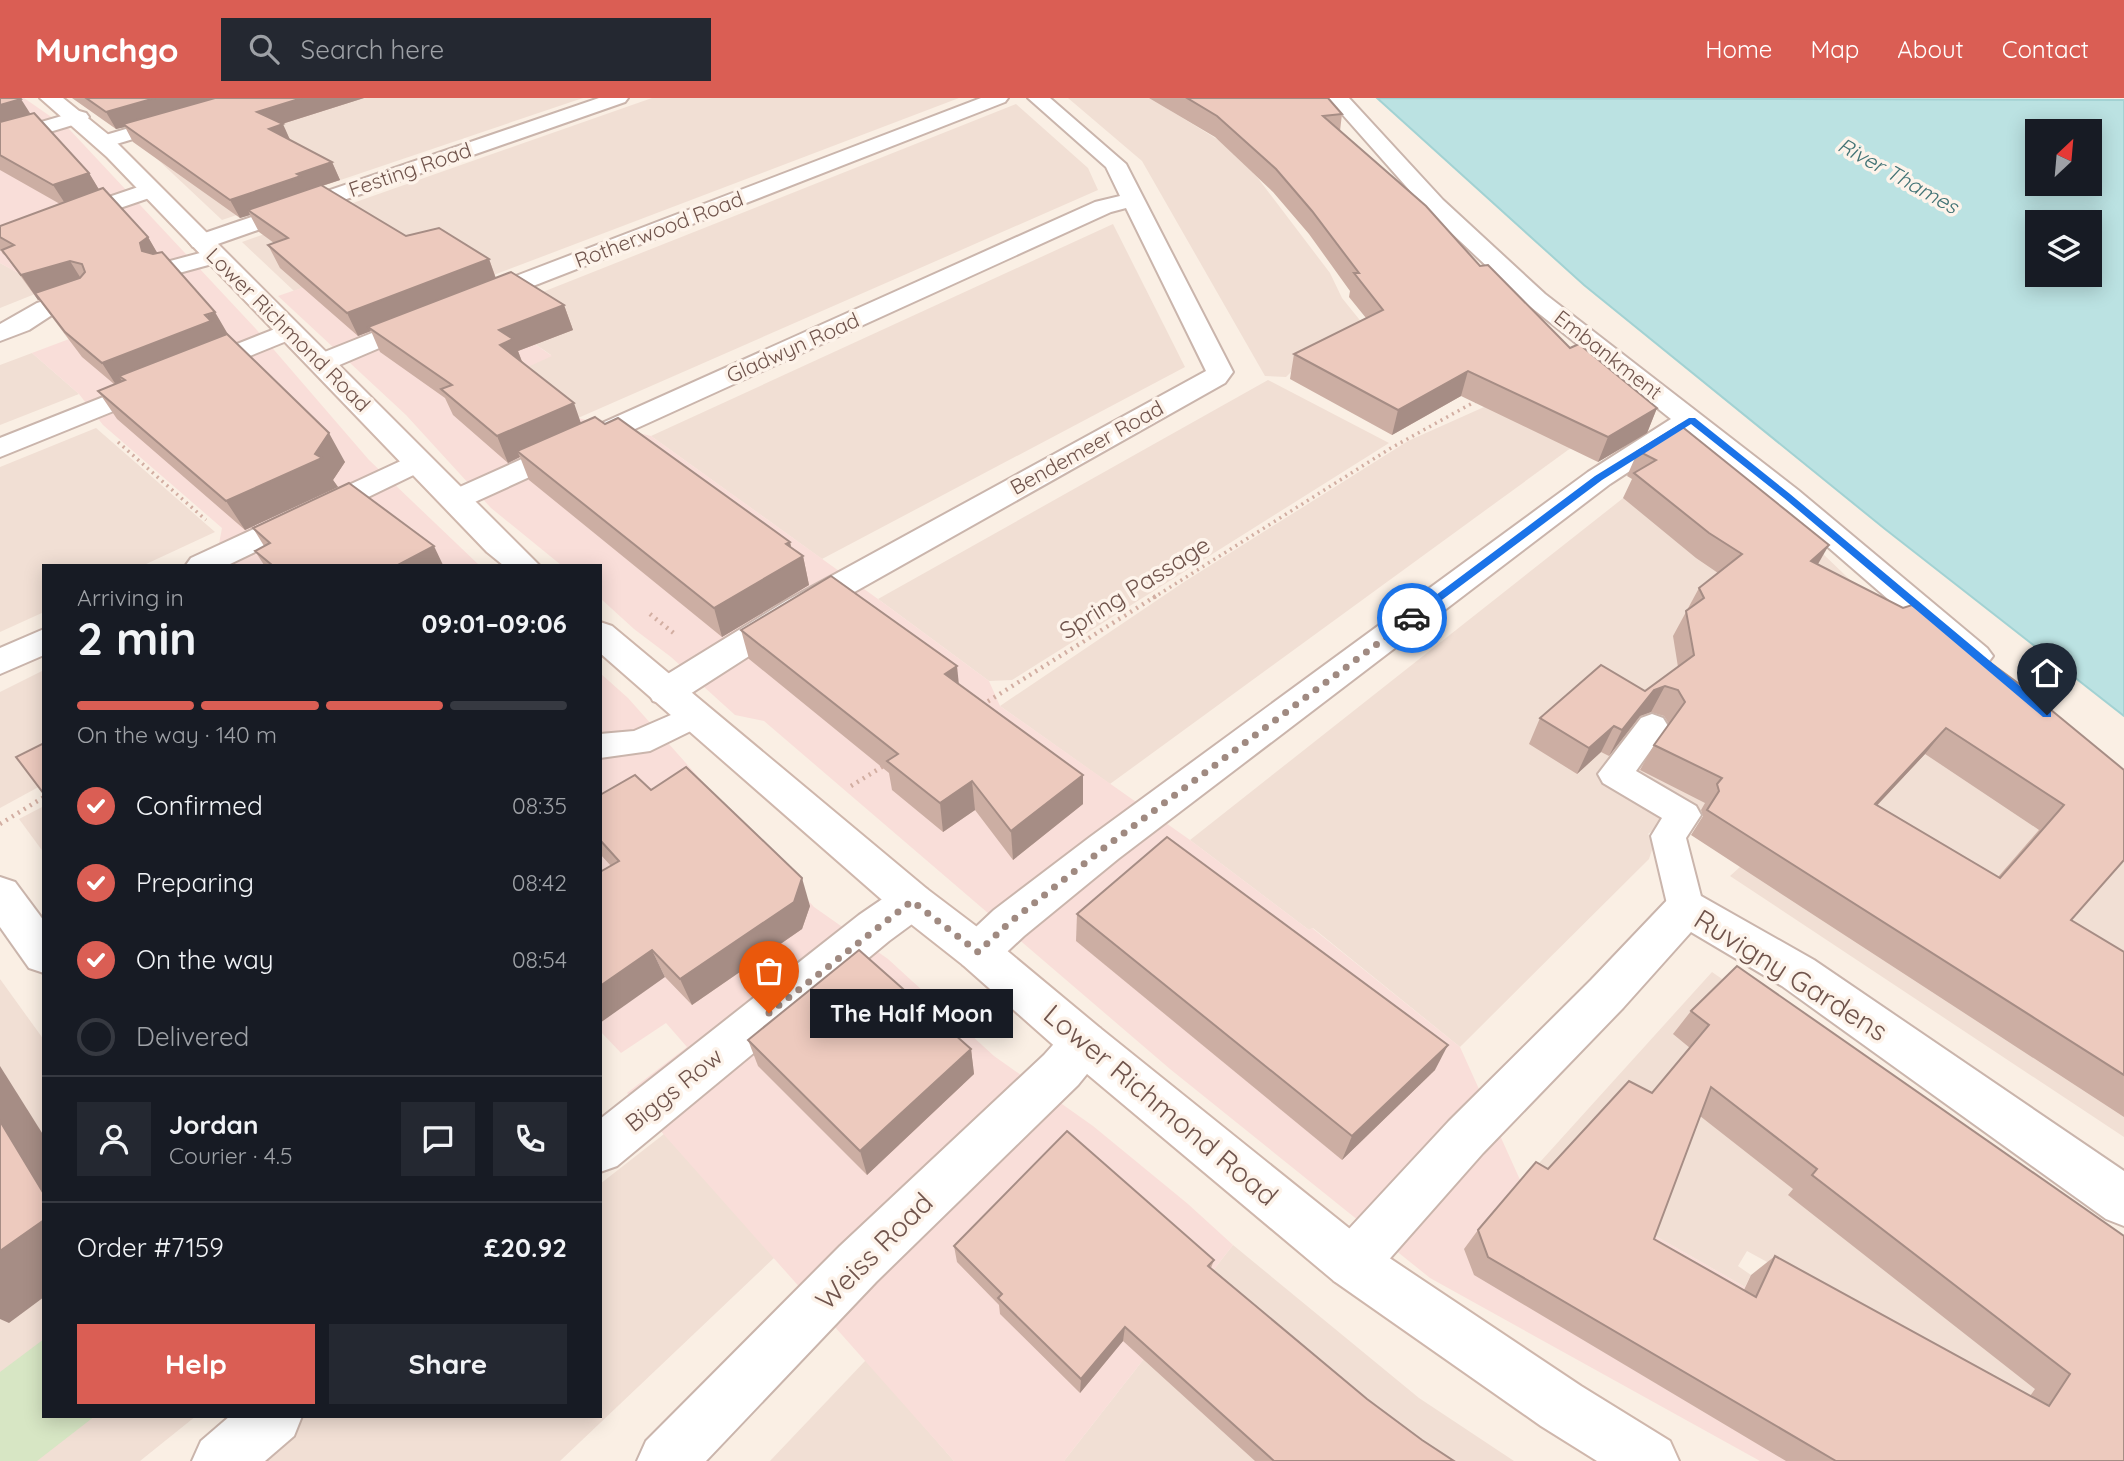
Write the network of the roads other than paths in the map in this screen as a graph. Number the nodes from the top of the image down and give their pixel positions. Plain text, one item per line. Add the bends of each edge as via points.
1 (50, 98) edge
2 (251, 98) edge
3 (618, 98) edge
4 (998, 98) edge
5 (1038, 98) edge
6 (1338, 98) edge
7 (79, 117) junction
8 (0, 141) edge
9 (106, 141) junction
10 (150, 190) junction
11 (1132, 200) junction
12 (0, 242) edge
13 (208, 249) junction
14 (169, 269) edge
15 (86, 295) edge
16 (290, 331) junction
17 (0, 333) edge
18 (321, 363) junction
19 (1692, 420) junction
20 (0, 448) edge
21 (418, 462) junction
22 (454, 500) junction
23 (204, 564) edge
24 (522, 564) edge
25 (602, 637) edge
26 (42, 642) edge
27 (0, 662) edge
28 (1992, 670) edge
29 (680, 704) junction
30 (1652, 726) edge
31 (602, 746) edge
32 (0, 894) edge
33 (912, 901) junction
34 (1686, 908) junction
35 (978, 952) junction
36 (42, 953) edge
37 (1084, 1044) junction
38 (602, 1147) edge
39 (2124, 1201) edge
40 (1352, 1264) junction
41 (272, 1418) edge
42 (221, 1461) edge
43 (666, 1461) edge
44 (1650, 1461) edge

1 - 7 street, Lower Richmond Road
2 - 9 street
3 - 13 street, Festing Road
4 - 18 street, Rotherwood Road
5 - 11 street, Bendemeer Road via 1115,164
6 - 19 street, Embankment via 1436,205 1536,299
7 - 8 street
7 - 9 street, Lower Richmond Road
9 - 10 street, Lower Richmond Road
10 - 12 street
10 - 13 street, Lower Richmond Road
11 - 22 street, Gladwyn Road via 1090,213
11 - 29 street, Bendemeer Road via 1220,372 797,609
13 - 14 street, Festing Road
13 - 16 street, Lower Richmond Road
15 - 17 street via 46,308
16 - 18 street, Lower Richmond Road
16 - 20 street
18 - 21 street, Lower Richmond Road
19 - 28 street, Embankment
19 - 35 street via 1599,478 1104,848
21 - 22 street, Lower Richmond Road
21 - 23 street
22 - 24 street, Lower Richmond Road
25 - 29 street, Lower Richmond Road
26 - 27 street
29 - 31 lane via 639,743
29 - 33 street, Lower Richmond Road
30 - 34 lane via 1615,774 1684,815 1668,836
32 - 36 street
33 - 35 street, Lower Richmond Road
33 - 38 street, Biggs Row
34 - 39 street, Ruvigny Gardens via 1798,973
34 - 40 street, Ruvigny Gardens via 1466,1137
35 - 37 street, Lower Richmond Road
37 - 40 street, Lower Richmond Road
37 - 43 street, Weiss Road via 858,1264
40 - 44 street, Lower Richmond Road
41 - 42 street

